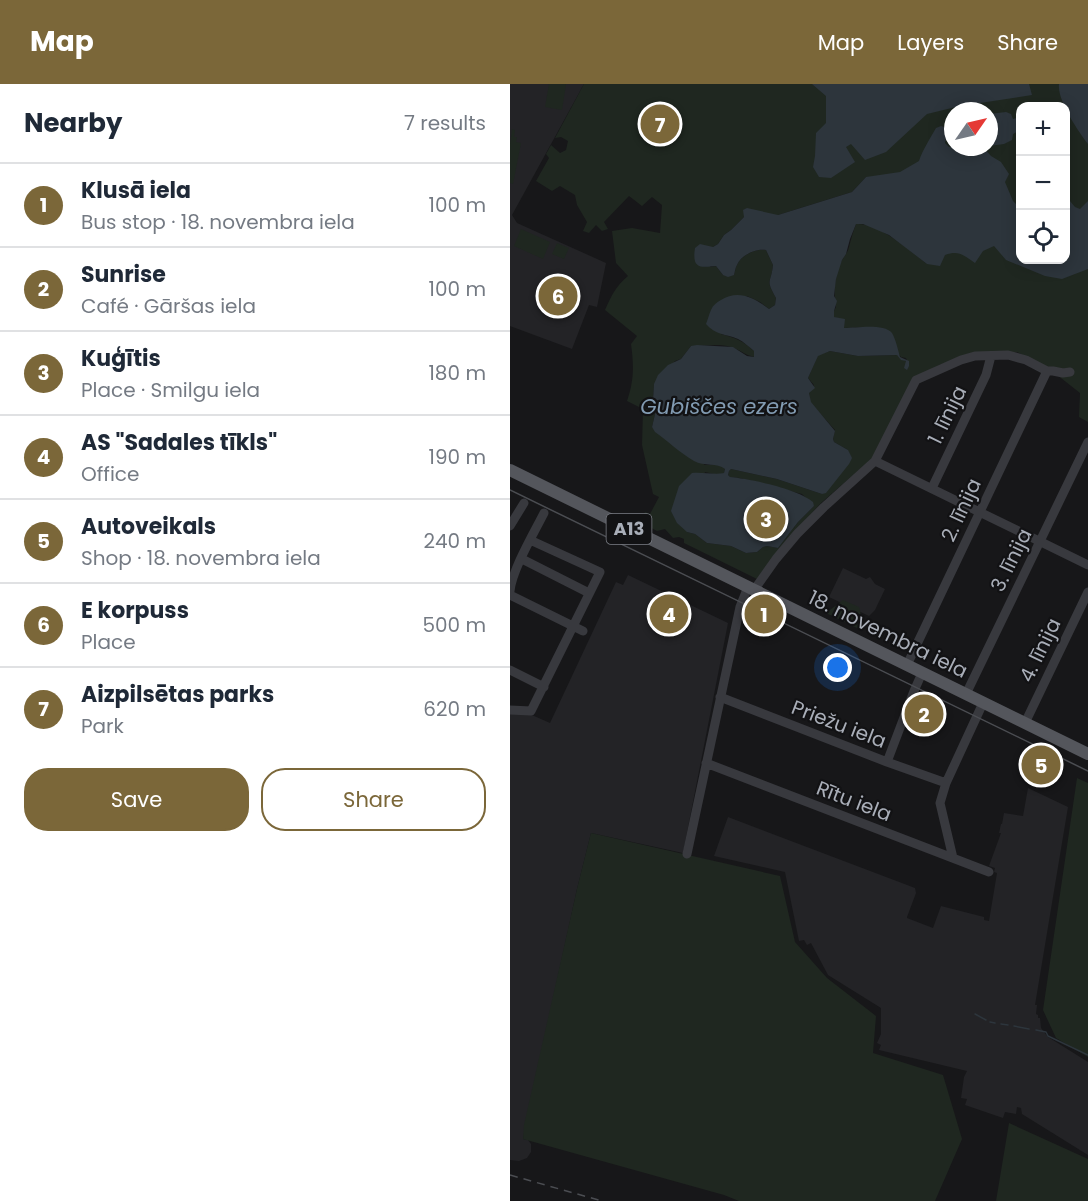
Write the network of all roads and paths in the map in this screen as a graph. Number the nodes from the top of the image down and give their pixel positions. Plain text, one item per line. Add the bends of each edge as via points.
1 (992, 356) junction
2 (1047, 371) junction
3 (1070, 372) dead end
4 (1088, 442) edge
5 (875, 461) junction
6 (510, 470) edge
7 (932, 488) junction
8 (524, 503) dead end
9 (980, 512) junction
10 (544, 513) dead end
11 (510, 526) edge
12 (531, 540) junction
13 (1040, 542) junction
14 (522, 559) junction
15 (1088, 565) edge
16 (510, 585) edge
17 (751, 588) junction
18 (1088, 592) edge
19 (510, 593) edge
20 (589, 593) junction
21 (573, 626) junction
22 (583, 631) dead end
23 (908, 665) junction
24 (510, 670) edge
25 (922, 673) junction
26 (544, 687) junction
27 (966, 694) junction
28 (720, 697) junction
29 (983, 702) junction
30 (510, 710) edge
31 (1025, 723) junction
32 (1088, 754) edge
33 (887, 762) junction
34 (706, 763) junction
35 (946, 783) junction
36 (687, 854) dead end
37 (953, 858) junction
38 (988, 872) dead end

1 - 2 street via 1008,355
1 - 5 street via 961,360 916,380
1 - 7 street, 1. līnija
2 - 3 street
2 - 9 street, 2. līnija
4 - 13 street, 3. līnija
5 - 7 street
5 - 17 street via 797,534
6 - 17 main road, 18. novembra iela / A13
7 - 9 street
8 - 11 street
9 - 13 street
9 - 23 street, 2. līnija
10 - 12 street
12 - 14 street
12 - 20 street via 600,572
13 - 15 street
13 - 27 street, 3. līnija
14 - 16 street
14 - 20 street
16 - 19 street
17 - 23 main road, 18. novembra iela / A13
17 - 28 street via 740,607
18 - 31 street, 4. līnija
19 - 21 street
20 - 21 street
21 - 22 street
21 - 26 street
23 - 25 main road, 18. novembra iela / A13
24 - 26 street
25 - 27 main road, 18. novembra iela / A13
25 - 33 street
26 - 30 street via 531,711
27 - 29 main road, 18. novembra iela / A13
28 - 33 street, Priežu iela
28 - 34 street
29 - 31 main road, 18. novembra iela / A13
29 - 35 street
31 - 32 main road, 18. novembra iela / A13
33 - 35 street, Priežu iela
34 - 36 street
34 - 37 street, Rītu iela
35 - 37 street via 940,804
37 - 38 street, Rītu iela

